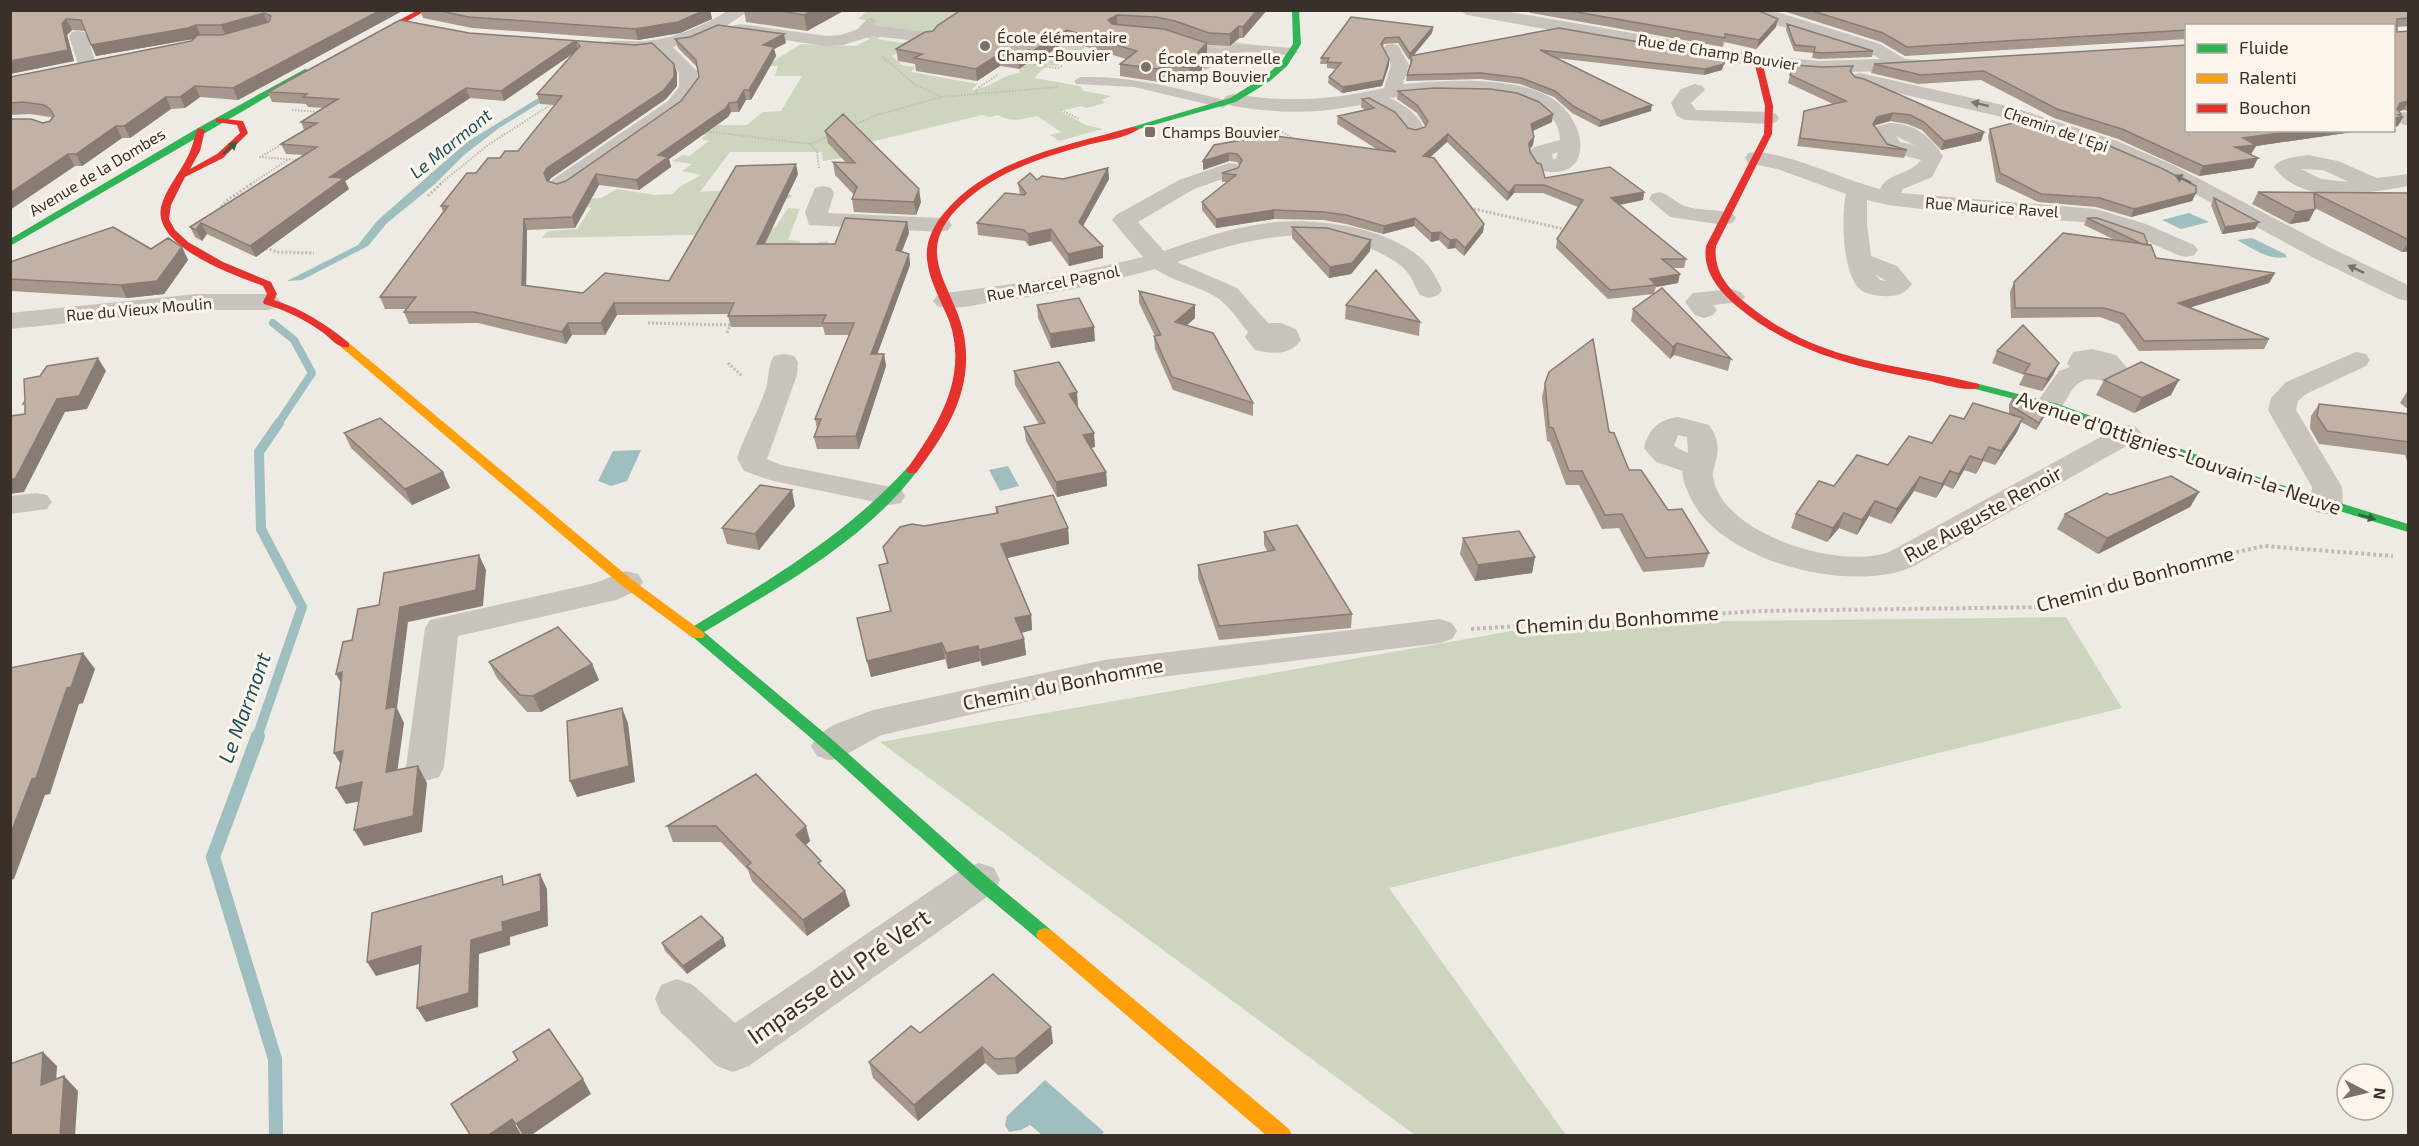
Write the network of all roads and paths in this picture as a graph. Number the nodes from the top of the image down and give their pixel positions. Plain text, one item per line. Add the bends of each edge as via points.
1 (742, 10) edge
2 (1295, 10) edge
3 (1467, 10) edge
4 (1568, 10) edge
5 (1755, 10) edge
6 (425, 15) edge
7 (403, 21) joint
8 (718, 26) junction
9 (78, 36) edge
10 (928, 37) edge
11 (1576, 37) junction
12 (1172, 39) edge
13 (843, 40) junction
14 (597, 45) edge
15 (660, 45) junction
16 (356, 46) edge
17 (1392, 49) edge
18 (1293, 52) junction
19 (1221, 53) junction
20 (1758, 61) junction
21 (111, 63) edge
22 (1932, 63) edge
23 (1902, 64) junction
24 (318, 66) edge
25 (1206, 66) dead end
26 (88, 67) junction
27 (1819, 67) junction
28 (66, 72) edge
29 (999, 74) edge
30 (1080, 81) dead end
31 (1695, 90) dead end
32 (1398, 91) junction
33 (976, 94) dead end
34 (1371, 97) junction
35 (561, 99) edge
36 (1228, 102) junction
37 (288, 109) edge
38 (322, 112) edge
39 (1769, 118) junction
40 (219, 120) junction
41 (1275, 127) dead end
42 (848, 128) edge
43 (201, 130) junction
44 (1415, 130) edge
45 (705, 131) edge
46 (829, 136) edge
47 (287, 141) edge
48 (810, 144) junction
49 (1304, 145) edge
50 (1569, 146) dead end
51 (1932, 156) dead end
52 (1756, 158) junction
53 (289, 159) junction
54 (309, 160) edge
55 (1229, 169) edge
56 (186, 175) junction
57 (2409, 180) edge
58 (256, 181) junction
59 (266, 182) edge
60 (821, 183) joint
61 (560, 185) edge
62 (2374, 185) dead end
63 (1857, 191) junction
64 (2081, 191) edge
65 (428, 196) dead end
66 (1888, 198) junction
67 (1461, 206) edge
68 (218, 210) edge
69 (1670, 211) dead end
70 (2096, 216) junction
71 (1100, 217) dead end
72 (1724, 218) junction
73 (1124, 220) junction
74 (940, 225) junction
75 (1573, 231) edge
76 (10, 243) edge
77 (259, 246) edge
78 (2186, 250) dead end
79 (314, 253) dead end
80 (1159, 260) junction
81 (1860, 261) dead end
82 (1429, 290) dead end
83 (2409, 294) edge
84 (1732, 297) junction
85 (946, 301) junction
86 (268, 302) junction
87 (1704, 310) dead end
88 (735, 314) edge
89 (10, 321) edge
90 (648, 324) dead end
91 (731, 325) junction
92 (1262, 332) dead end
93 (727, 333) dead end
94 (2356, 360) dead end
95 (784, 362) dead end
96 (728, 363) dead end
97 (2087, 370) dead end
98 (742, 376) dead end
99 (2049, 405) junction
100 (2127, 434) junction
101 (1699, 466) dead end
102 (890, 496) junction
103 (2327, 505) junction
104 (2409, 528) edge
105 (2397, 556) dead end
106 (626, 582) junction
107 (694, 632) junction
108 (1440, 632) joint
109 (830, 746) junction
110 (425, 767) dead end
111 (979, 880) junction
112 (677, 999) dead end
113 (1282, 1136) edge

1 - 8 street
2 - 18 street via 1297,44
3 - 11 street, Rue de Champ Bouvier
4 - 11 street
5 - 23 street via 1874,48
6 - 7 street
7 - 16 street
8 - 13 street
8 - 15 street via 685,40
9 - 26 street
10 - 13 street via 866,26
11 - 20 street, Rue de Champ Bouvier
12 - 19 lane
13 - 42 path via 862,43 914,84 941,97 877,115
14 - 15 street
15 - 61 street via 688,71 689,87 675,105
17 - 32 street via 1400,65 1394,87
18 - 19 lane via 1249,49
18 - 36 street via 1267,79
19 - 25 lane
20 - 27 street, Rue de Champ Bouvier
20 - 39 street, Avenue d'Ottignies-Louvain-la-Neuve
21 - 26 street
22 - 23 street, Rue de Champ Bouvier
23 - 27 street, Rue de Champ Bouvier
24 - 40 street, Avenue de la Dombes
26 - 28 street
83 -> 27 street, Chemin de l'Epi via 2310,248 2144,160 2024,115
29 - 33 path via 978,88
30 - 36 lane via 1100,79
31 - 39 street via 1681,103 1684,112 1706,124
32 - 34 street
32 - 50 street via 1485,88 1538,99 1563,117 1570,133
34 - 36 street via 1310,106
34 - 44 street via 1406,115
35 - 65 path via 501,134
36 - 74 street via 1025,162 965,196
37 - 38 path
39 - 52 street, Avenue d'Ottignies-Louvain-la-Neuve via 1768,134
40 - 43 street, Avenue de la Dombes
56 -> 40 street via 220,156 244,133 240,123
41 - 49 path
43 - 56 street via 201,143
43 - 76 street, Avenue de la Dombes
45 - 48 path
46 - 48 path
47 - 53 path via 260,157
48 - 60 path via 817,151
51 - 66 street, Rue Maurice Ravel via 1924,172 1893,185
52 - 63 street, Rue Maurice Ravel
52 - 72 street, Avenue d'Ottignies-Louvain-la-Neuve
53 - 54 path
53 - 58 path
55 - 73 street via 1184,184
56 - 86 street via 165,206 165,225 197,251 267,284 272,294
57 - 62 street
58 - 59 path
58 - 68 path
60 - 74 street via 818,220
63 - 66 street, Rue Maurice Ravel
63 - 81 street via 1854,199
64 - 70 street, Rue Maurice Ravel via 2090,198
66 - 70 street, Rue Maurice Ravel
67 - 75 path
69 - 72 street
70 - 78 street, Rue Maurice Ravel
71 - 73 street
72 - 84 street, Avenue d'Ottignies-Louvain-la-Neuve via 1710,252 1718,278
73 - 80 street
74 - 85 street via 931,248 932,266
77 - 79 path via 278,252
80 - 82 street, Rue Marcel Pagnol via 1243,234 1318,230 1352,235 1386,248 1413,264
80 - 85 street, Rue Marcel Pagnol via 1011,292
80 - 92 street via 1174,271 1228,293
84 - 87 street via 1702,298 1698,302
84 - 99 street, Avenue d'Ottignies-Louvain-la-Neuve via 1792,338 1834,355 1889,371
85 - 102 street via 960,341 958,384 935,438
86 - 89 street, Rue du Vieux Moulin via 196,302
86 - 106 street via 288,307 326,329
88 - 91 path
90 - 91 path
91 - 93 path
94 - 103 street via 2296,388 2285,398 2282,410 2327,487
95 - 102 street via 784,378 755,445 755,465
96 - 98 path
97 - 99 street via 2069,377
99 - 100 street, Avenue d'Ottignies-Louvain-la-Neuve
100 - 101 street, Rue Auguste Renoir via 1922,549 1890,564 1862,567 1794,556 1763,545 1738,530 1714,512 1696,476
100 - 103 street, Avenue d'Ottignies-Louvain-la-Neuve
102 - 107 street via 815,556
103 -> 104 street, Avenue d'Ottignies-Louvain-la-Neuve
105 - 108 path, Chemin du Bonhomme via 2264,546 2132,575 2047,607 1760,611
106 - 107 street
106 - 110 street via 604,592 442,628
107 - 109 street
108 - 109 street, Chemin du Bonhomme via 1104,672 873,723
109 - 111 street
111 - 112 street, Impasse du Pré Vert via 733,1051
111 - 113 street

